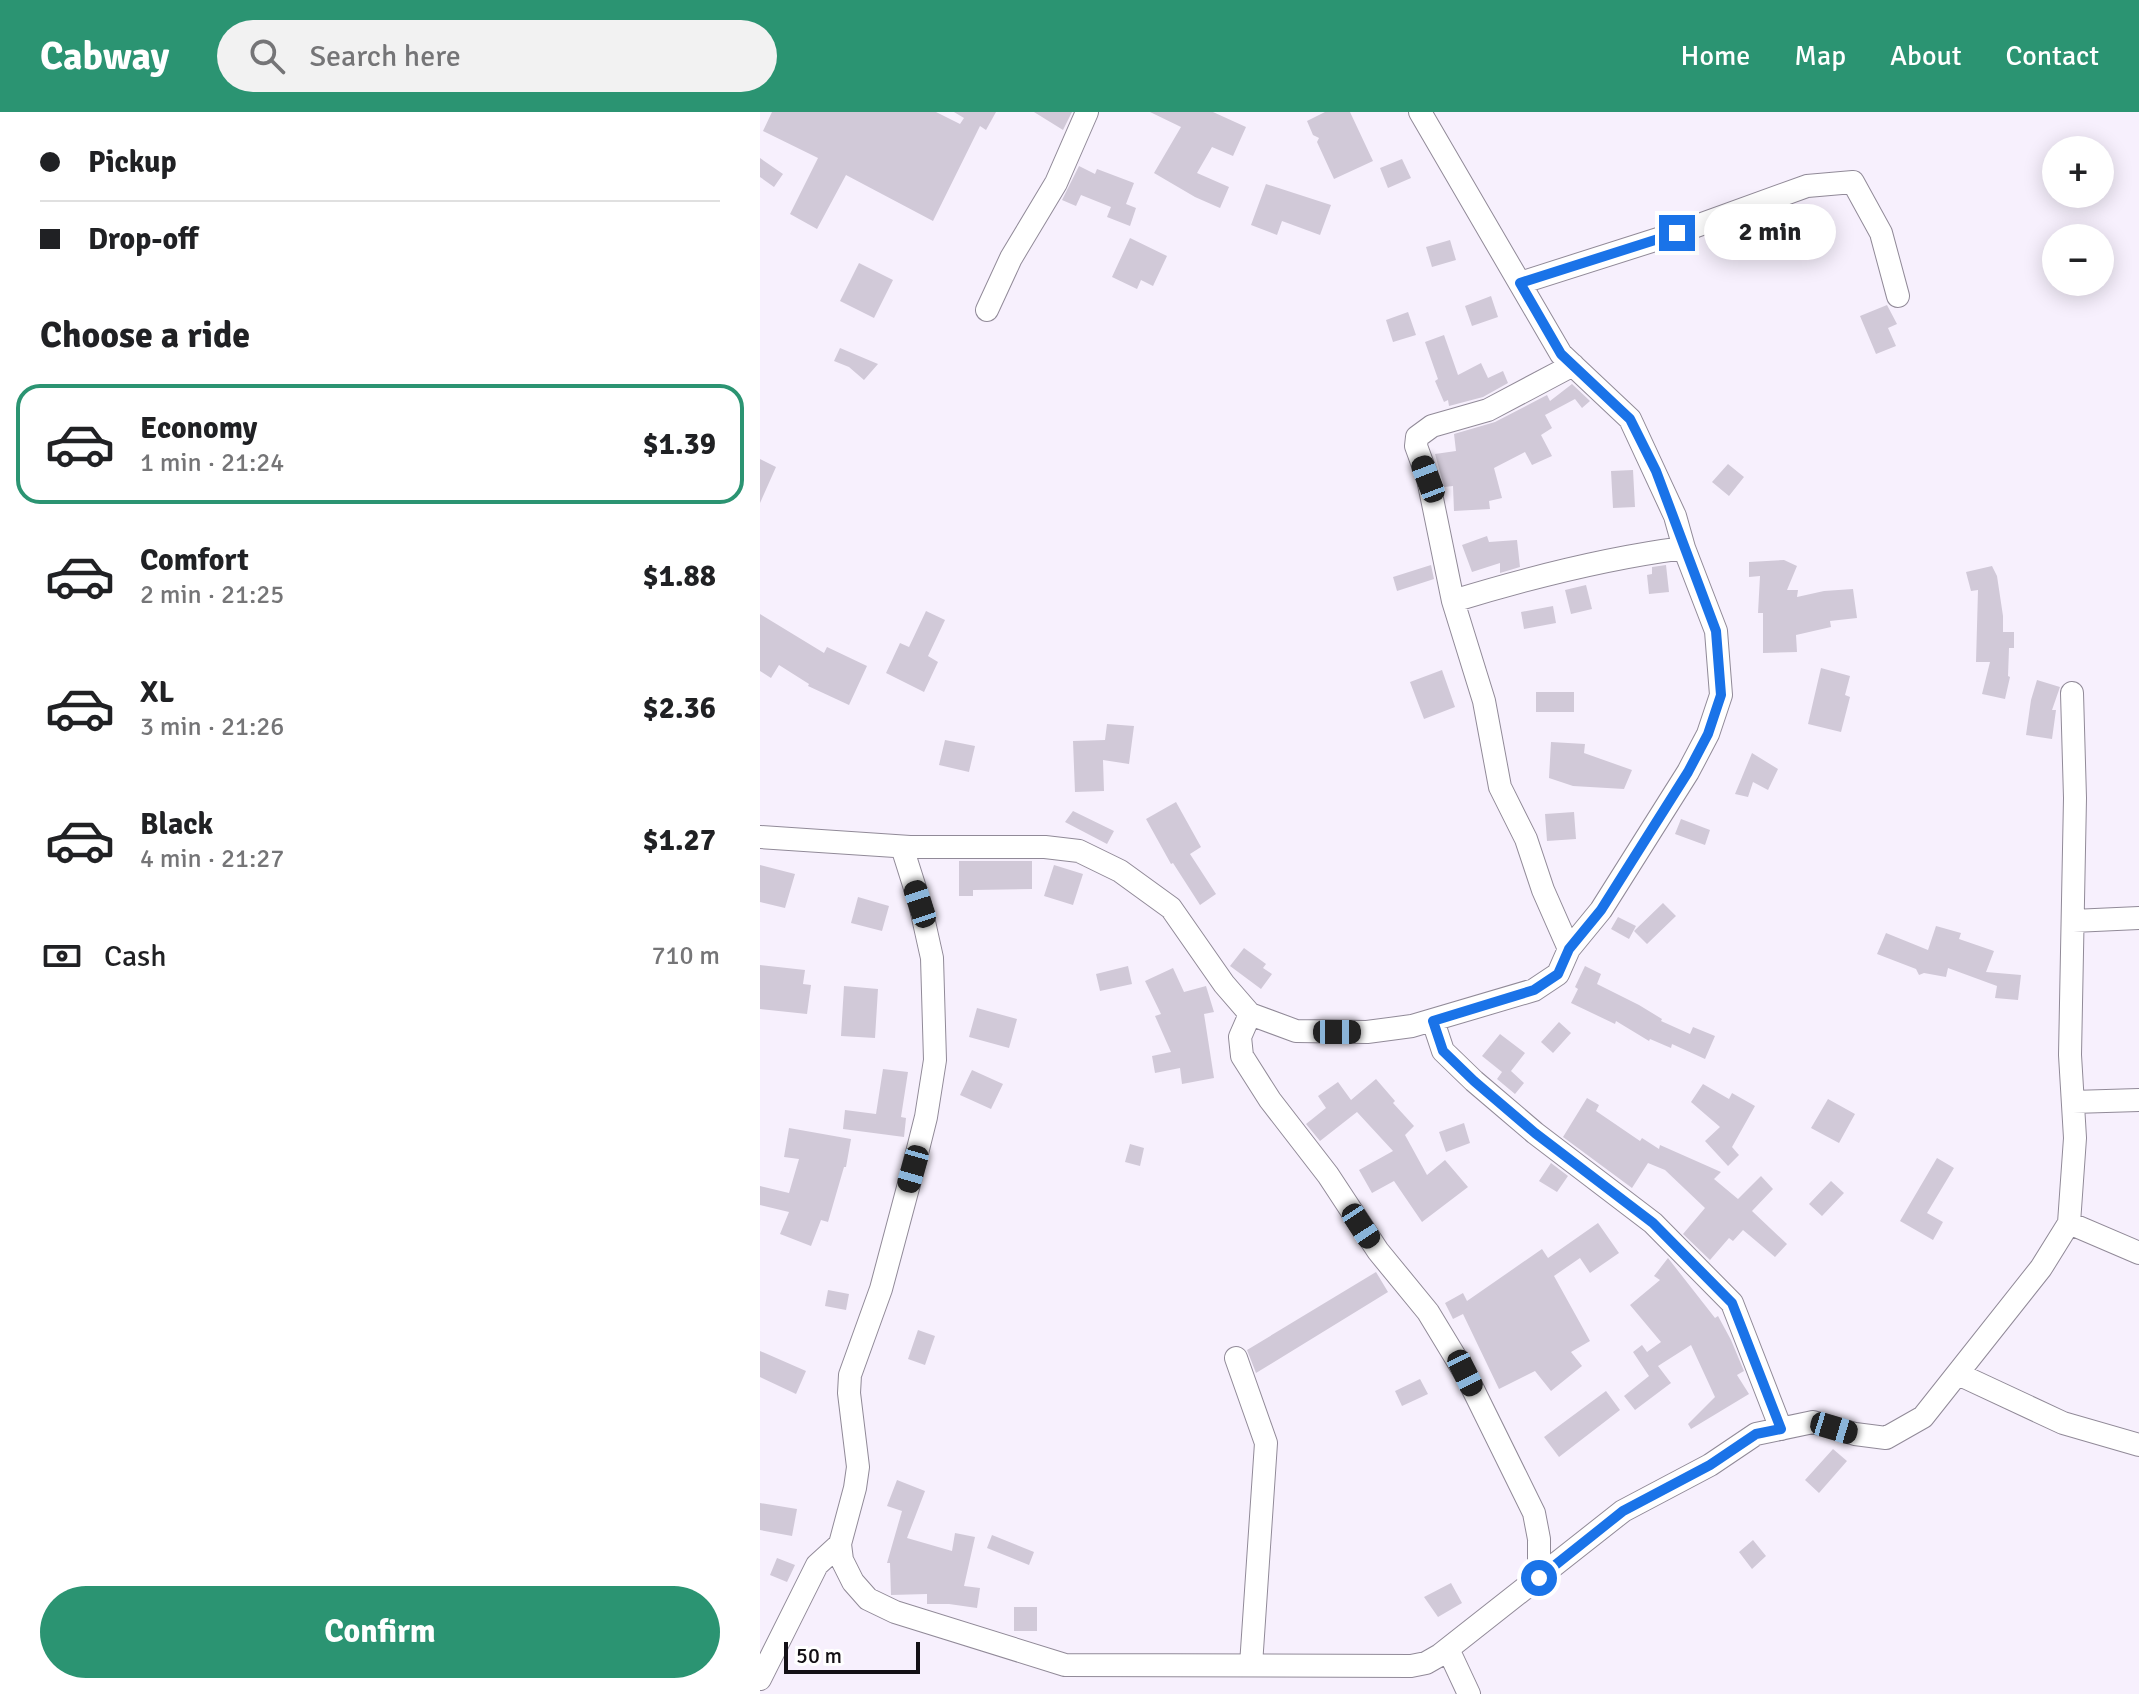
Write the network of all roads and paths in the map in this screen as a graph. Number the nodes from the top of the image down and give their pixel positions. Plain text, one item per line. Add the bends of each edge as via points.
1 (1087, 112) edge
2 (1420, 112) edge
3 (1520, 283) junction
4 (1898, 296) dead end
5 (987, 310) dead end
6 (1573, 365) junction
7 (1684, 548) junction
8 (1453, 601) junction
9 (2072, 693) dead end
10 (760, 837) edge
11 (902, 847) junction
12 (2139, 918) edge
13 (2073, 921) junction
14 (1569, 949) junction
15 (1250, 1014) junction
16 (1433, 1021) junction
17 (2139, 1100) edge
18 (2073, 1102) junction
19 (2069, 1223) junction
20 (2139, 1253) edge
21 (1236, 1358) dead end
22 (1958, 1374) junction
23 (1781, 1429) junction
24 (2139, 1445) edge
25 (840, 1544) junction
26 (1539, 1578) junction
27 (1448, 1649) junction
28 (1251, 1665) junction
29 (760, 1679) edge
30 (1469, 1694) edge

1 - 5 street via 1056,183
2 - 3 street
3 - 4 street via 1807,186 1853,182 1881,233
3 - 6 street via 1561,354
6 - 7 street via 1630,419 1675,516
6 - 8 street via 1488,410 1432,426 1417,437
7 - 8 street via 1598,563
7 - 14 street via 1716,631 1721,695 1688,772 1601,910
8 - 14 street via 1484,701 1500,787
9 - 13 street
10 - 11 street
11 - 15 street via 1045,847 1096,858 1171,908
11 - 25 street via 932,958 935,1060 926,1117 881,1289 850,1375 858,1467
12 - 13 street
13 - 18 street
14 - 16 street via 1558,974 1534,990
15 - 16 street via 1312,1033 1367,1032
15 - 26 street via 1240,1037 1242,1056 1378,1251 1428,1312 1465,1373 1534,1513
16 - 23 street via 1443,1051 1474,1081 1653,1223 1732,1303
17 - 18 street
18 - 19 street
19 - 20 street
19 - 22 street via 2041,1268
21 - 28 street via 1266,1443
22 - 23 street via 1923,1417 1886,1438 1813,1422
22 - 24 street via 2063,1423
23 - 26 street via 1756,1434 1623,1511
25 - 28 street via 853,1582 868,1599 1045,1661
25 - 29 street via 817,1565
26 - 27 street
27 - 28 street via 1411,1666
27 - 30 street

